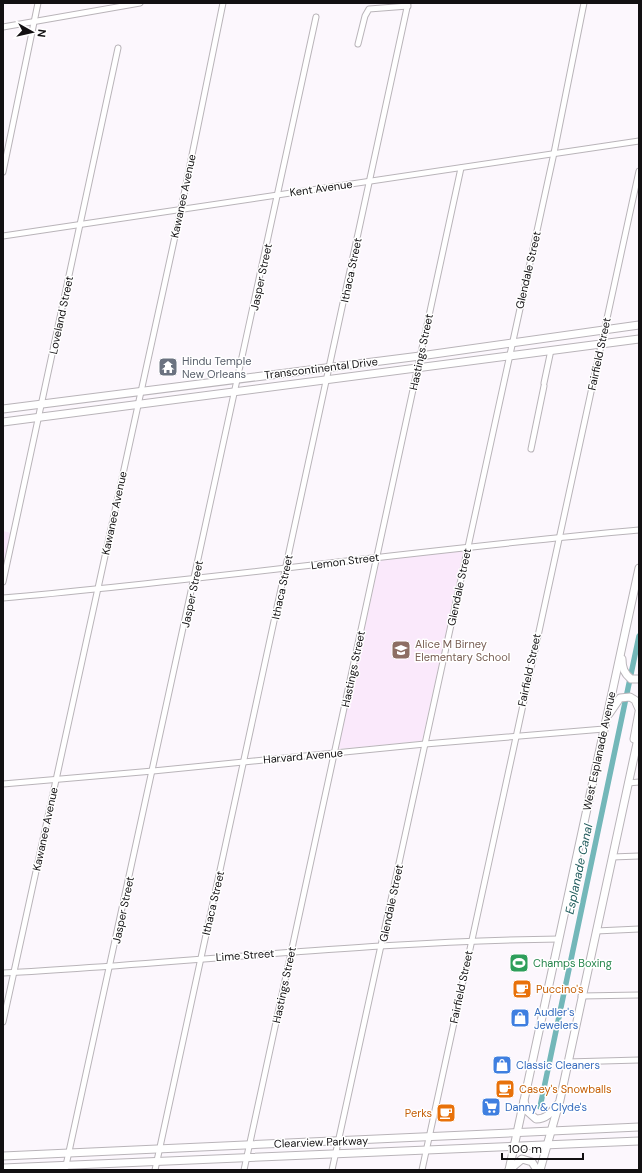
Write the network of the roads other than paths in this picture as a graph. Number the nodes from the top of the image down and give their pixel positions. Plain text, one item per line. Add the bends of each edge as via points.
1 (38, 3) edge
2 (140, 3) edge
3 (223, 3) edge
4 (584, 3) edge
5 (408, 5) edge
6 (316, 17) dead end
7 (34, 21) junction
8 (3, 27) edge
9 (358, 44) dead end
10 (118, 48) dead end
11 (639, 141) edge
12 (554, 154) junction
13 (462, 168) junction
14 (639, 171) edge
15 (3, 172) edge
16 (370, 181) junction
17 (278, 194) junction
18 (180, 209) junction
19 (80, 225) junction
20 (3, 236) edge
21 (638, 325) edge
22 (604, 330) junction
23 (639, 339) edge
24 (623, 341) junction
25 (512, 342) junction
26 (601, 344) junction
27 (551, 350) junction
28 (420, 356) junction
29 (509, 356) junction
30 (330, 367) junction
31 (418, 367) junction
32 (239, 378) junction
33 (327, 380) junction
34 (141, 391) junction
35 (236, 391) junction
36 (43, 404) junction
37 (138, 404) junction
38 (3, 409) edge
39 (39, 418) junction
40 (3, 422) edge
41 (530, 449) dead end
42 (639, 530) edge
43 (559, 537) junction
44 (468, 547) junction
45 (377, 558) junction
46 (286, 568) junction
47 (639, 568) edge
48 (195, 578) junction
49 (3, 582) edge
50 (97, 589) junction
51 (3, 598) edge
52 (623, 640) junction
53 (639, 679) edge
54 (639, 709) edge
55 (639, 712) edge
56 (606, 721) junction
57 (604, 730) junction
58 (639, 734) edge
59 (515, 736) junction
60 (425, 744) junction
61 (334, 754) junction
62 (245, 762) junction
63 (632, 765) junction
64 (153, 771) junction
65 (56, 778) junction
66 (639, 782) edge
67 (628, 783) junction
68 (3, 784) edge
69 (639, 856) edge
70 (612, 857) junction
71 (639, 929) edge
72 (596, 931) junction
73 (558, 939) junction
74 (471, 940) junction
75 (382, 945) junction
76 (291, 952) junction
77 (200, 958) junction
78 (111, 965) junction
79 (3, 973) edge
80 (14, 973) junction
81 (639, 995) edge
82 (581, 996) junction
83 (3, 1022) edge
84 (639, 1060) edge
85 (567, 1062) junction
86 (524, 1099) junction
87 (560, 1100) junction
88 (639, 1127) edge
89 (552, 1131) junction
90 (516, 1133) junction
91 (428, 1138) junction
92 (338, 1141) junction
93 (639, 1141) edge
94 (250, 1145) junction
95 (549, 1145) junction
96 (513, 1146) junction
97 (160, 1149) junction
98 (426, 1150) junction
99 (336, 1153) junction
100 (69, 1154) junction
101 (3, 1156) edge
102 (247, 1158) junction
103 (157, 1162) junction
104 (3, 1168) edge
105 (66, 1168) edge
106 (155, 1170) edge
107 (244, 1170) edge
108 (332, 1170) edge
109 (422, 1170) edge
110 (509, 1170) edge
111 (539, 1170) edge

1 - 7 street
2 - 7 street
3 - 18 street, Kawanee Avenue
4 - 12 street, Glendale Street
5 - 9 street via 369,9
5 - 16 street, Ithaca Street
6 - 17 street, Jasper Street
7 - 8 street
7 - 15 street
10 - 19 street, Loveland Street
11 - 12 street, Kent Avenue
12 - 13 street, Kent Avenue
12 - 25 street, Glendale Street
13 - 16 street, Kent Avenue
13 - 28 street, Hastings Street
14 - 22 street, Fairfield Street
16 - 17 street, Kent Avenue
16 - 30 street, Ithaca Street
17 - 18 street, Kent Avenue
17 - 32 street, Jasper Street
18 - 19 street, Kent Avenue
18 - 34 street, Kawanee Avenue
19 - 20 street, Kent Avenue
19 - 36 street, Loveland Street
21 - 22 main road, Transcontinental Drive
21 - 24 main road via 633,330 623,333
22 - 25 main road, Transcontinental Drive
22 - 26 street, Fairfield Street
23 - 24 main road, Transcontinental Drive
24 - 26 main road, Transcontinental Drive
25 - 28 main road, Transcontinental Drive
25 - 29 street, Glendale Street
26 - 27 main road, Transcontinental Drive
26 - 43 street, Fairfield Street
27 - 29 main road, Transcontinental Drive
27 - 41 street
28 - 30 main road, Transcontinental Drive
28 - 31 street, Hastings Street
29 - 31 main road, Transcontinental Drive
29 - 44 street, Glendale Street
30 - 32 main road, Transcontinental Drive
30 - 33 street, Ithaca Street
31 - 33 main road, Transcontinental Drive
31 - 45 street, Hastings Street
32 - 34 main road, Transcontinental Drive
32 - 35 street, Jasper Street
33 - 35 main road, Transcontinental Drive
33 - 46 street, Ithaca Street
34 - 36 main road, Transcontinental Drive
34 - 37 street, Kawanee Avenue
35 - 37 main road, Transcontinental Drive
35 - 48 street, Jasper Street
36 - 38 main road, Transcontinental Drive
36 - 39 street, Loveland Street
37 - 39 main road, Transcontinental Drive
37 - 50 street, Kawanee Avenue
39 - 40 main road, Transcontinental Drive
39 - 49 street, Loveland Street
42 - 43 street, Lemon Street
43 - 44 street, Lemon Street
43 - 59 street, Fairfield Street
44 - 45 street, Lemon Street
44 - 60 street, Glendale Street
45 - 46 street, Lemon Street
45 - 61 street, Hastings Street
46 - 48 street, Lemon Street
46 - 62 street, Ithaca Street
47 - 52 main road, West Esplanade Avenue
48 - 50 street, Lemon Street
48 - 64 street, Jasper Street
50 - 51 street, Lemon Street
50 - 65 street, Kawanee Avenue
52 - 53 main road via 622,666 628,677
52 - 56 main road, West Esplanade Avenue
54 - 56 main road via 635,700 628,697 620,698
55 - 63 main road via 631,751
56 - 57 main road, West Esplanade Avenue
57 - 59 street, Harvard Avenue
57 - 73 main road, West Esplanade Avenue
58 - 63 main road
59 - 60 street, Harvard Avenue
59 - 74 street, Fairfield Street
60 - 61 street, Harvard Avenue
60 - 75 street, Glendale Street
61 - 62 street, Harvard Avenue
61 - 76 street, Hastings Street
62 - 64 street, Harvard Avenue
62 - 77 street, Ithaca Street
63 - 67 main road
64 - 65 street, Harvard Avenue
64 - 78 street, Jasper Street
65 - 68 street, Harvard Avenue
65 - 80 street, Kawanee Avenue
66 - 67 street
67 - 70 main road
69 - 70 street
70 - 72 main road
71 - 72 street
72 - 82 main road
73 - 74 street, Lime Street
73 - 86 main road, West Esplanade Avenue
74 - 75 street, Lime Street
74 - 91 street, Fairfield Street
75 - 76 street, Lime Street
75 - 92 street, Glendale Street
76 - 77 street, Lime Street
76 - 94 street, Hastings Street
77 - 78 street, Lime Street
77 - 97 street, Ithaca Street
78 - 80 street, Lime Street
78 - 100 street, Jasper Street
79 - 80 street, Lime Street
80 - 83 street, Kawanee Avenue
81 - 82 street
82 - 85 main road
84 - 85 street
85 - 87 main road
86 - 87 main road via 527,1111 536,1119 548,1116
86 - 90 main road, West Esplanade Avenue
87 - 89 main road
88 - 89 main road, Clearview Parkway
89 - 90 main road, Clearview Parkway
89 - 95 main road
90 - 91 main road, Clearview Parkway
90 - 96 main road, West Esplanade Avenue
91 - 92 main road, Clearview Parkway
91 - 98 street, Fairfield Street
92 - 94 main road, Clearview Parkway
92 - 99 street, Glendale Street
93 - 95 main road, Clearview Parkway
94 - 97 main road, Clearview Parkway
94 - 102 street, Hastings Street
95 - 96 main road, Clearview Parkway
95 - 111 main road
96 - 98 main road, Clearview Parkway
96 - 110 main road, West Esplanade Avenue
97 - 100 main road, Clearview Parkway
97 - 103 street, Ithaca Street
98 - 99 main road, Clearview Parkway
98 - 109 street, Fairfield Street
99 - 102 main road, Clearview Parkway
99 - 108 street, Glendale Street
100 - 101 main road, Clearview Parkway
100 - 105 street, Jasper Street
102 - 103 main road, Clearview Parkway
102 - 107 street, Hastings Street
103 - 105 main road, Clearview Parkway
103 - 106 street, Ithaca Street
104 - 105 main road, Clearview Parkway
110 - 111 main road via 522,1159 532,1162

